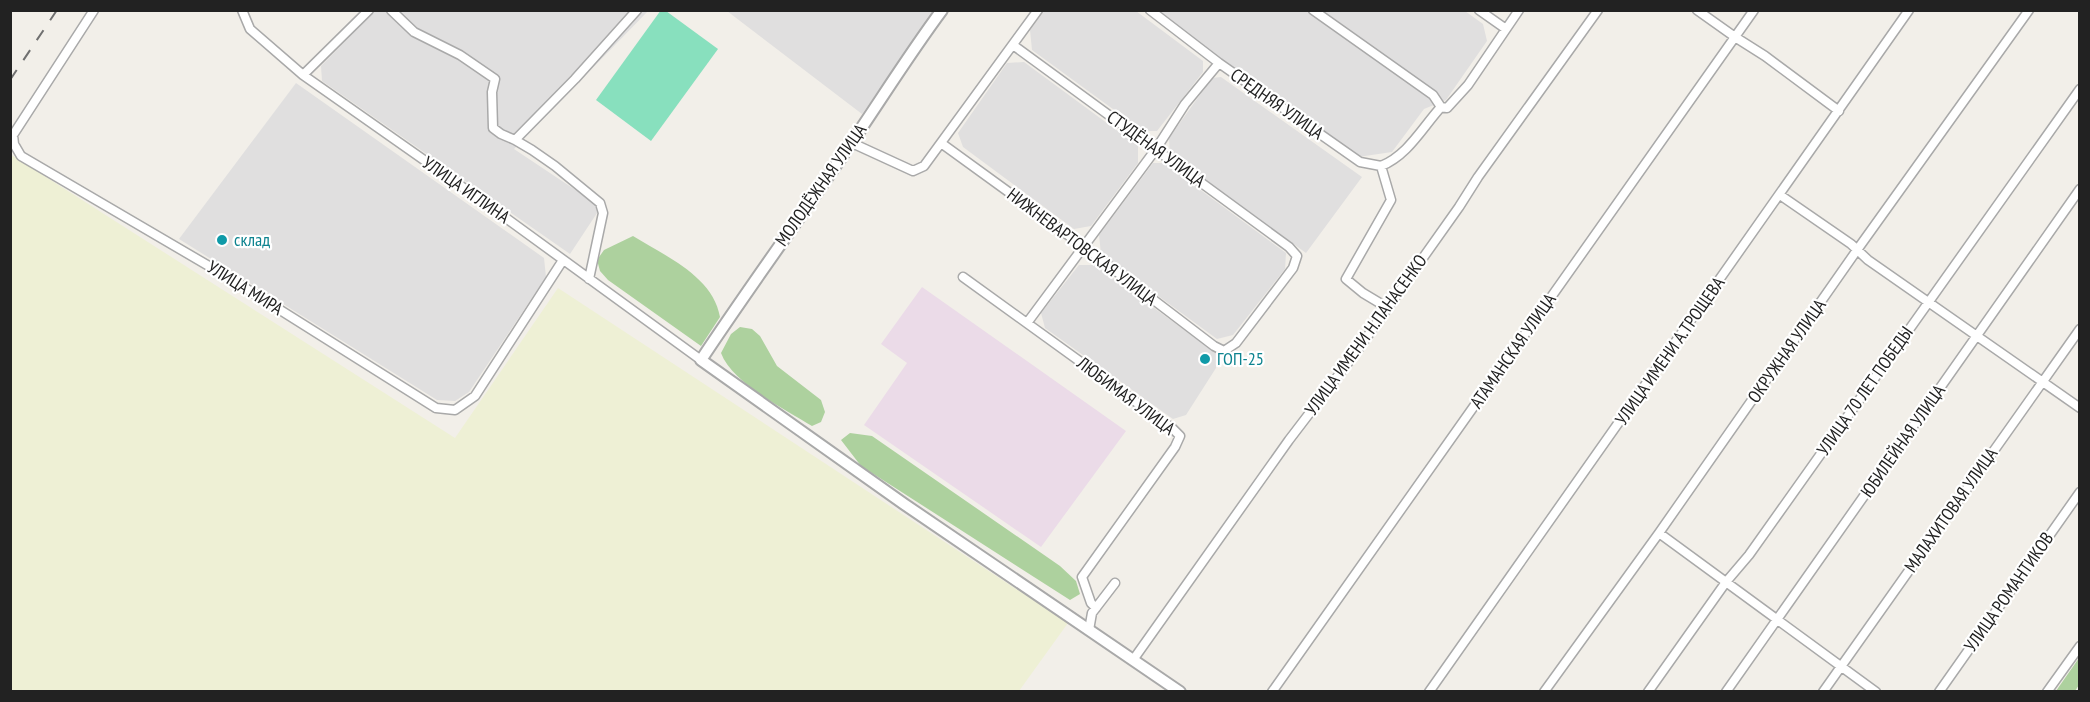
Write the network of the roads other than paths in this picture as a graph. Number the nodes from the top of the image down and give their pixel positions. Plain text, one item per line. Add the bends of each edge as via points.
1 (94, 10) edge
2 (242, 10) edge
3 (369, 10) edge
4 (391, 10) edge
5 (637, 10) edge
6 (942, 10) edge
7 (1038, 10) edge
8 (1150, 10) edge
9 (1313, 10) edge
10 (1479, 10) edge
11 (1519, 10) edge
12 (1599, 10) edge
13 (1697, 10) edge
14 (1754, 10) edge
15 (1909, 10) edge
16 (2029, 10) edge
17 (1506, 29) junction
18 (1735, 37) junction
19 (1013, 45) junction
20 (1219, 63) junction
21 (303, 75) junction
22 (2079, 89) edge
23 (1444, 107) junction
24 (1839, 111) junction
25 (515, 140) junction
26 (852, 143) junction
27 (941, 143) junction
28 (1156, 149) junction
29 (1381, 166) junction
30 (2079, 189) edge
31 (1780, 195) junction
32 (1083, 246) junction
33 (1857, 250) junction
34 (563, 260) junction
35 (963, 278) dead end
36 (589, 279) junction
37 (1929, 302) junction
38 (1388, 308) junction
39 (1027, 323) junction
40 (2079, 329) edge
41 (1977, 336) junction
42 (1224, 351) joint
43 (701, 360) junction
44 (2042, 382) junction
45 (2079, 408) edge
46 (2079, 492) edge
47 (1659, 533) junction
48 (1726, 582) junction
49 (1115, 583) dead end
50 (1096, 608) junction
51 (1777, 619) junction
52 (1089, 630) junction
53 (2079, 646) edge
54 (1133, 660) junction
55 (1841, 666) junction
56 (1180, 692) edge
57 (1272, 692) edge
58 (1429, 692) edge
59 (1544, 692) edge
60 (1648, 692) edge
61 (1726, 692) edge
62 (1822, 692) edge
63 (1876, 692) edge
64 (1939, 692) edge
65 (2048, 692) edge

1 - 34 street, УЛИЦА МИРА via 13,135 21,156 231,279 436,408 455,410 475,396
2 - 21 street, УЛИЦА ИГЛИНА via 250,29
3 - 21 street
4 - 25 street via 414,32 460,55 495,79 493,128
5 - 25 street
6 - 26 street, МОЛОДЁЖНАЯ УЛИЦА
7 - 19 street
8 - 20 street, СРЕДНЯЯ УЛИЦА
9 - 23 street via 1433,94
10 - 17 street
11 - 17 street
12 - 38 street, УЛИЦА ИМЕНИ Н.ПАНАСЕНКО
13 - 18 street
14 - 18 street, АТАМАНСКАЯ УЛИЦА
15 - 24 street, УЛИЦА ИМЕНИ А.ТРОЩЕВА
16 - 33 street, ОКРУЖНАЯ УЛИЦА
17 - 23 street via 1468,85
18 - 24 street
18 - 57 street, АТАМАНСКАЯ УЛИЦА
19 - 27 street
19 - 28 street, СТУДЁНАЯ УЛИЦА
20 - 28 street via 1185,104
20 - 29 street, СРЕДНЯЯ УЛИЦА via 1360,162
21 - 34 street, УЛИЦА ИГЛИНА
22 - 37 street, УЛИЦА 70 ЛЕТ ПОБЕДЫ
23 - 29 street via 1405,152
24 - 31 street, УЛИЦА ИМЕНИ А.ТРОЩЕВА
25 - 36 street via 600,203 603,213
26 - 27 street via 913,171 924,166
26 - 43 street, МОЛОДЁЖНАЯ УЛИЦА
27 - 32 street, НИЖНЕВАРТОВСКАЯ УЛИЦА
28 - 32 street
28 - 42 street, СТУДЁНАЯ УЛИЦА via 1297,256 1293,268 1236,343
29 - 38 street via 1391,200 1346,279
30 - 41 street, ЮБИЛЕЙНАЯ УЛИЦА
31 - 33 street
31 - 58 street, УЛИЦА ИМЕНИ А.ТРОЩЕВА
32 - 39 street
32 - 42 street, НИЖНЕВАРТОВСКАЯ УЛИЦА
33 - 37 street
33 - 47 street, ОКРУЖНАЯ УЛИЦА
34 - 36 street, УЛИЦА ИГЛИНА
35 - 39 street, ЛЮБИМАЯ УЛИЦА
36 - 43 street, УЛИЦА ИГЛИНА
37 - 41 street
37 - 48 street, УЛИЦА 70 ЛЕТ ПОБЕДЫ
38 - 54 street, УЛИЦА ИМЕНИ Н.ПАНАСЕНКО
39 - 50 street, ЛЮБИМАЯ УЛИЦА via 1180,436 1082,577
40 - 44 street, МАЛАХИТОВАЯ УЛИЦА
41 - 44 street
41 - 51 street, ЮБИЛЕЙНАЯ УЛИЦА
43 - 52 street
44 - 45 street
44 - 55 street, МАЛАХИТОВАЯ УЛИЦА
46 - 64 street, УЛИЦА РОМАНТИКОВ
47 - 48 street
47 - 59 street, ОКРУЖНАЯ УЛИЦА
48 - 51 street
48 - 60 street, УЛИЦА 70 ЛЕТ ПОБЕДЫ
49 - 50 street
50 - 52 street
51 - 55 street
51 - 61 street, ЮБИЛЕЙНАЯ УЛИЦА
52 - 54 street
53 - 65 street
54 - 56 street
55 - 62 street, МАЛАХИТОВАЯ УЛИЦА
55 - 63 street

